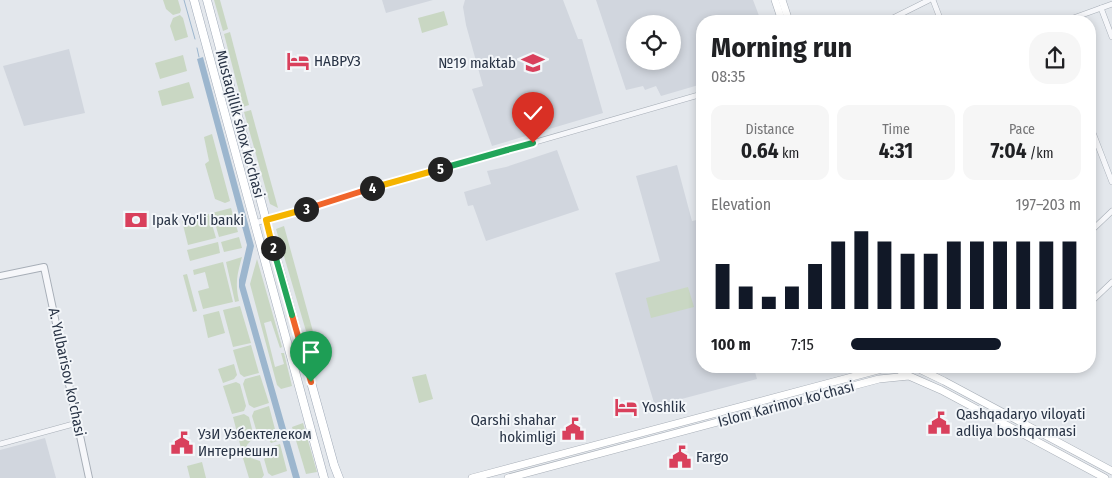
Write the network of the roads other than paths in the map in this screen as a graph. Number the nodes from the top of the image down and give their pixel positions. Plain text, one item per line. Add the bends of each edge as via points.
1 (194, 0) edge
2 (207, 0) edge
3 (774, 0) edge
4 (782, 0) edge
5 (929, 0) edge
6 (933, 0) edge
7 (1112, 4) edge
8 (1102, 8) junction
9 (778, 15) edge
10 (788, 15) edge
11 (899, 15) edge
12 (939, 15) edge
13 (1082, 15) edge
14 (1112, 37) edge
15 (696, 96) edge
16 (1096, 141) edge
17 (1112, 182) edge
18 (1112, 211) edge
19 (266, 220) junction
20 (255, 223) junction
21 (1096, 226) edge
22 (0, 276) edge
23 (1112, 282) edge
24 (1096, 297) edge
25 (867, 373) edge
26 (904, 373) edge
27 (908, 373) edge
28 (927, 373) edge
29 (906, 376) junction
30 (1020, 422) junction
31 (78, 423) junction
32 (1016, 431) junction
33 (0, 444) edge
34 (1112, 471) edge
35 (89, 478) edge
36 (324, 478) edge
37 (339, 478) edge
38 (472, 478) edge
39 (508, 478) edge
40 (1105, 478) edge

1 - 20 main road, Mustaqillik shox ko'chasi
2 - 19 main road, Mustaqillik shox ko'chasi
3 - 9 main road
4 - 10 main road
5 - 11 street
6 - 12 street
7 - 8 street
8 - 13 street
8 - 14 street
15 - 19 street
16 - 17 street
18 - 21 street
19 - 20 street
19 - 37 main road, Mustaqillik shox ko'chasi
20 - 36 main road, Mustaqillik shox ko'chasi
22 - 31 street, A. Yulbarisov ko'chasi via 44,267
23 - 24 street
25 - 38 main road, Islom Karimov ko‘chasi
26 - 29 main road
27 - 29 main road
28 - 30 main road
29 - 32 main road via 941,390
29 - 39 main road, Islom Karimov ko‘chasi via 879,379
30 - 32 main road
30 - 34 main road
31 - 33 street
31 - 35 street, A. Yulbarisov ko'chasi
32 - 40 main road

